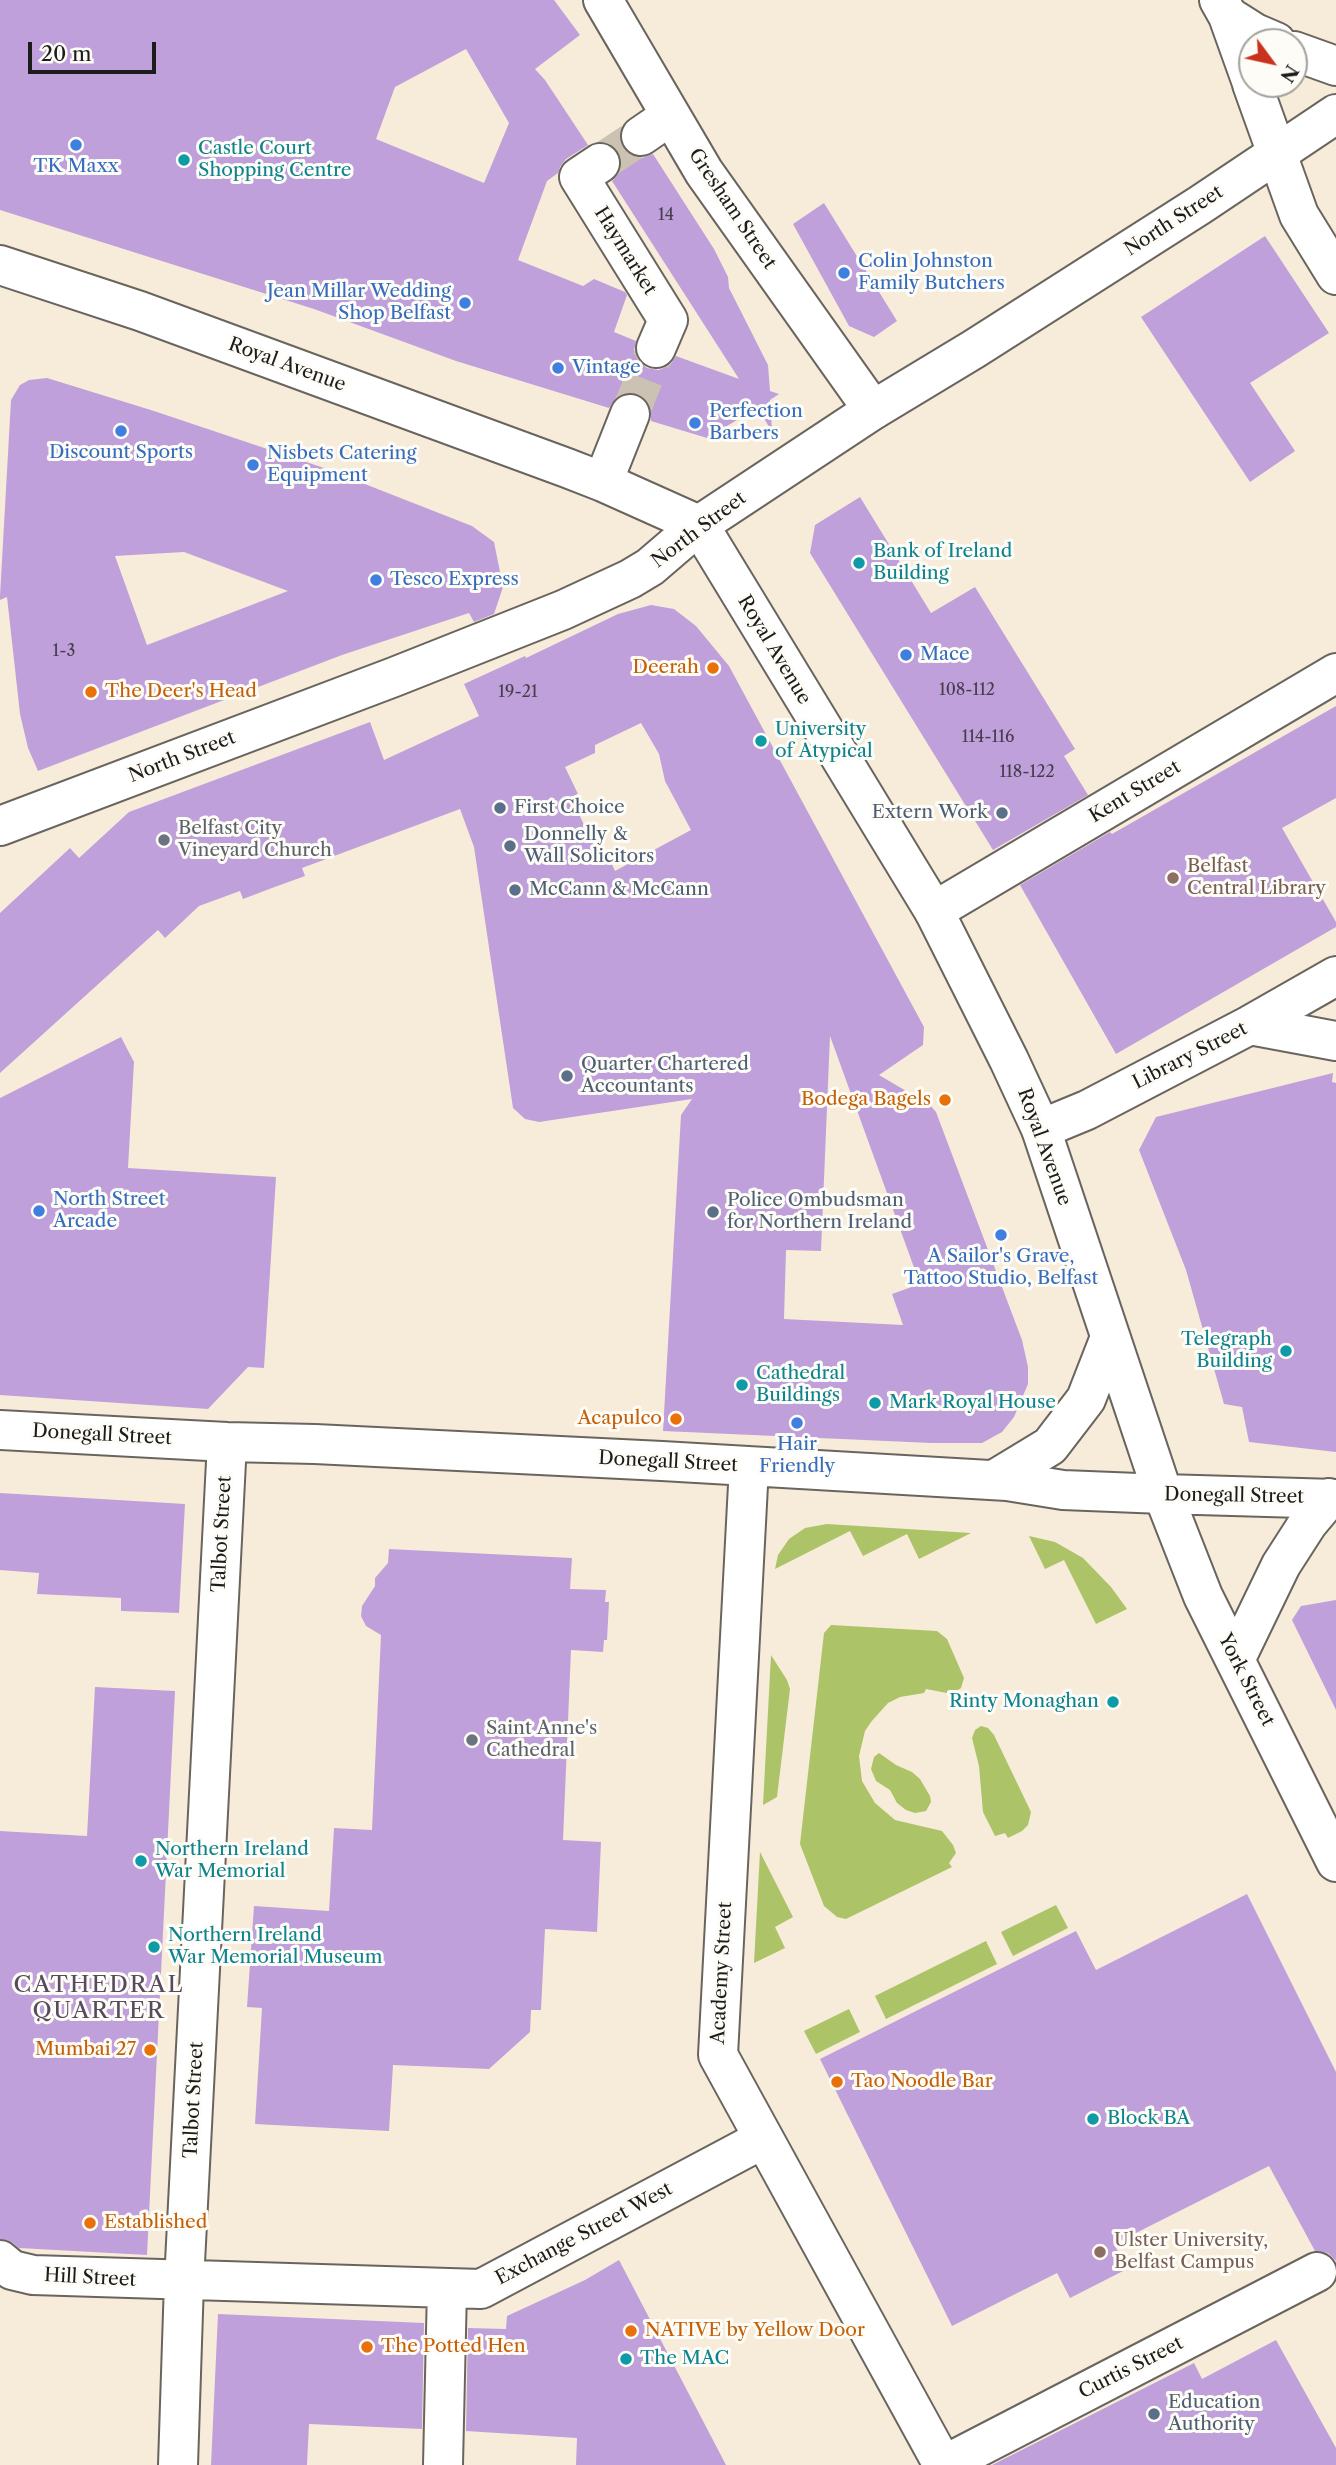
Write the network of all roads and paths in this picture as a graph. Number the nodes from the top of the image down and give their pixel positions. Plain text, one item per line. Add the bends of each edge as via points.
1 (603, 0) edge
2 (1224, 8) edge
3 (1249, 28) edge
4 (1238, 46) edge
5 (1308, 56) edge
6 (1336, 65) edge
7 (1257, 98) edge
8 (1336, 114) edge
9 (1276, 153) junction
10 (600, 163) tunnel mouth
11 (0, 265) edge
12 (1336, 275) edge
13 (656, 348) tunnel mouth
14 (873, 410) junction
15 (629, 414) tunnel mouth
16 (603, 482) junction
17 (699, 526) junction
18 (1336, 673) edge
19 (1, 819) edge
20 (934, 912) junction
21 (1336, 976) edge
22 (1251, 1025) junction
23 (1336, 1041) edge
24 (1041, 1129) junction
25 (1109, 1340) junction
26 (0, 1430) edge
27 (227, 1442) junction
28 (749, 1466) junction
29 (994, 1480) junction
30 (1163, 1494) junction
31 (1333, 1498) edge
32 (1236, 1658) junction
33 (1336, 1862) edge
34 (763, 2139) junction
35 (0, 2260) edge
36 (1317, 2272) dead end
37 (184, 2282) junction
38 (447, 2288) junction
39 (178, 2465) edge
40 (443, 2465) edge
41 (944, 2465) edge

1 - 14 street, Gresham Street via 656,126 704,172
2 - 3 street
2 - 4 street
5 - 6 street
7 - 9 street
8 - 9 street, North Street
9 - 12 street via 1299,215
9 - 14 street, North Street
10 - 13 street, Haymarket via 579,177 668,320
11 - 16 street, Royal Avenue via 140,311
14 - 17 street, North Street
15 - 16 street
16 - 17 street, Royal Avenue
17 - 19 street, North Street via 650,567 563,610
17 - 20 street, Royal Avenue
18 - 20 street, Kent Street
20 - 24 street, Royal Avenue
21 - 22 street, Library Street
22 - 23 street
22 - 24 street, Library Street
24 - 25 street, Royal Avenue
25 - 29 street via 1086,1399 1050,1446
25 - 30 street, Royal Avenue
26 - 27 street, Donegall Street
27 - 28 street, Donegall Street
27 - 37 street, Talbot Street
28 - 29 street, Donegall Street
28 - 34 street, Academy Street via 718,2055
29 - 30 street, Donegall Street via 1063,1490
30 - 31 street, Donegall Street
30 - 32 street, York Street via 1203,1596
31 - 32 street via 1308,1523 1281,1565
32 - 33 street, York Street
34 - 38 street, Exchange Street West via 481,2289
34 - 41 street, Academy Street
35 - 37 street, Hill Street via 12,2270 33,2276
36 - 41 street, Curtis Street
37 - 38 street, Exchange Street West
37 - 39 street, Talbot Street
38 - 40 street

